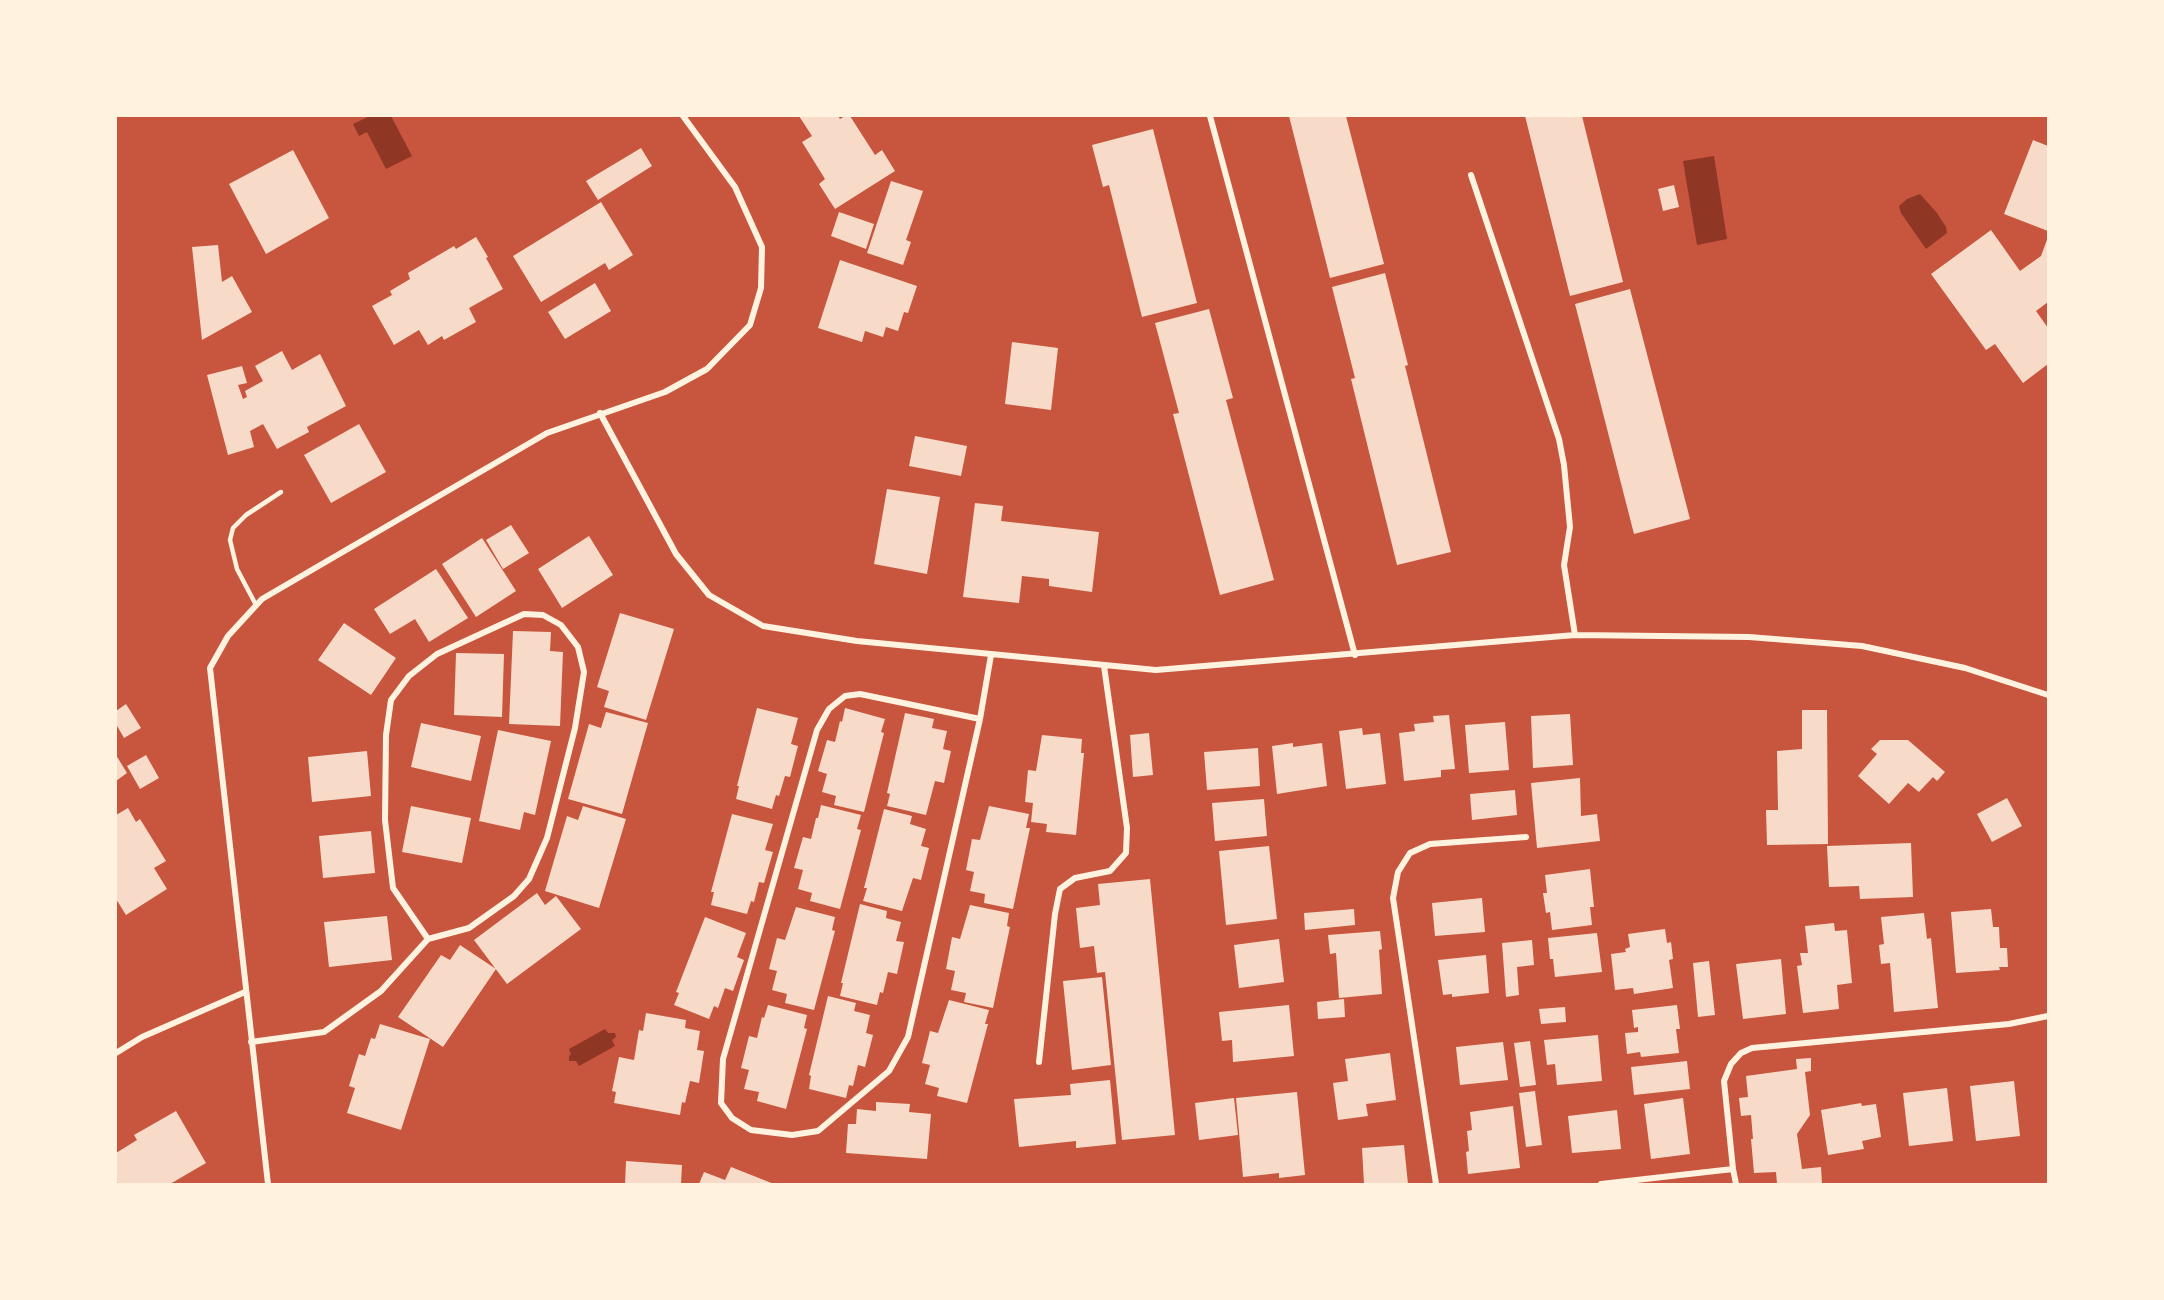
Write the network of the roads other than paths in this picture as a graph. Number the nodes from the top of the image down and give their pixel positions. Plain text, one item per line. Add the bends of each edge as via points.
1 (683, 116) edge
2 (1210, 116) edge
3 (1471, 175) dead end
4 (600, 413) junction
5 (281, 492) dead end
6 (256, 605) junction
7 (1575, 635) junction
8 (991, 655) junction
9 (1355, 655) junction
10 (1104, 666) junction
11 (2049, 695) edge
12 (980, 719) junction
13 (1526, 837) dead end
14 (428, 939) junction
15 (246, 992) junction
16 (2049, 1016) edge
17 (250, 1042) junction
18 (116, 1053) edge
19 (1039, 1062) dead end
20 (1733, 1169) junction
21 (268, 1185) edge
22 (1436, 1185) edge
23 (1601, 1185) edge
24 (1736, 1185) edge

1 - 4 street via 735,187 762,247 761,288 750,325 707,369 665,392
2 - 9 street
3 - 7 street via 1559,439 1570,527 1564,565
4 - 6 street via 547,433
4 - 8 street via 676,554 709,595 763,626 857,641
5 - 6 lane via 246,515 233,528 230,540 237,568
6 - 15 street via 228,636 210,668
7 - 9 street
7 - 11 street via 1749,637 1862,646 1965,668
8 - 10 street
8 - 12 street
9 - 10 street via 1156,670
10 - 19 street via 1126,853 1110,871 1075,878 1060,889
12 - 12 street via 908,1037 889,1071 818,1131 792,1135 751,1130 732,1118 721,1102 723,1059 817,730 845,696 860,694
13 - 22 street via 1430,844 1410,853 1398,872 1392,898
14 - 14 street via 393,888 385,820 386,735 391,700 409,676 437,654 524,614 543,615 561,625 578,647 584,672 575,728 548,838 530,879 514,896 469,928
14 - 17 street via 381,991 324,1032
15 - 17 street
15 - 18 street via 142,1037
16 - 20 street via 2009,1024 1752,1048 1741,1053 1724,1081
17 - 21 street
20 - 23 street
20 - 24 street

